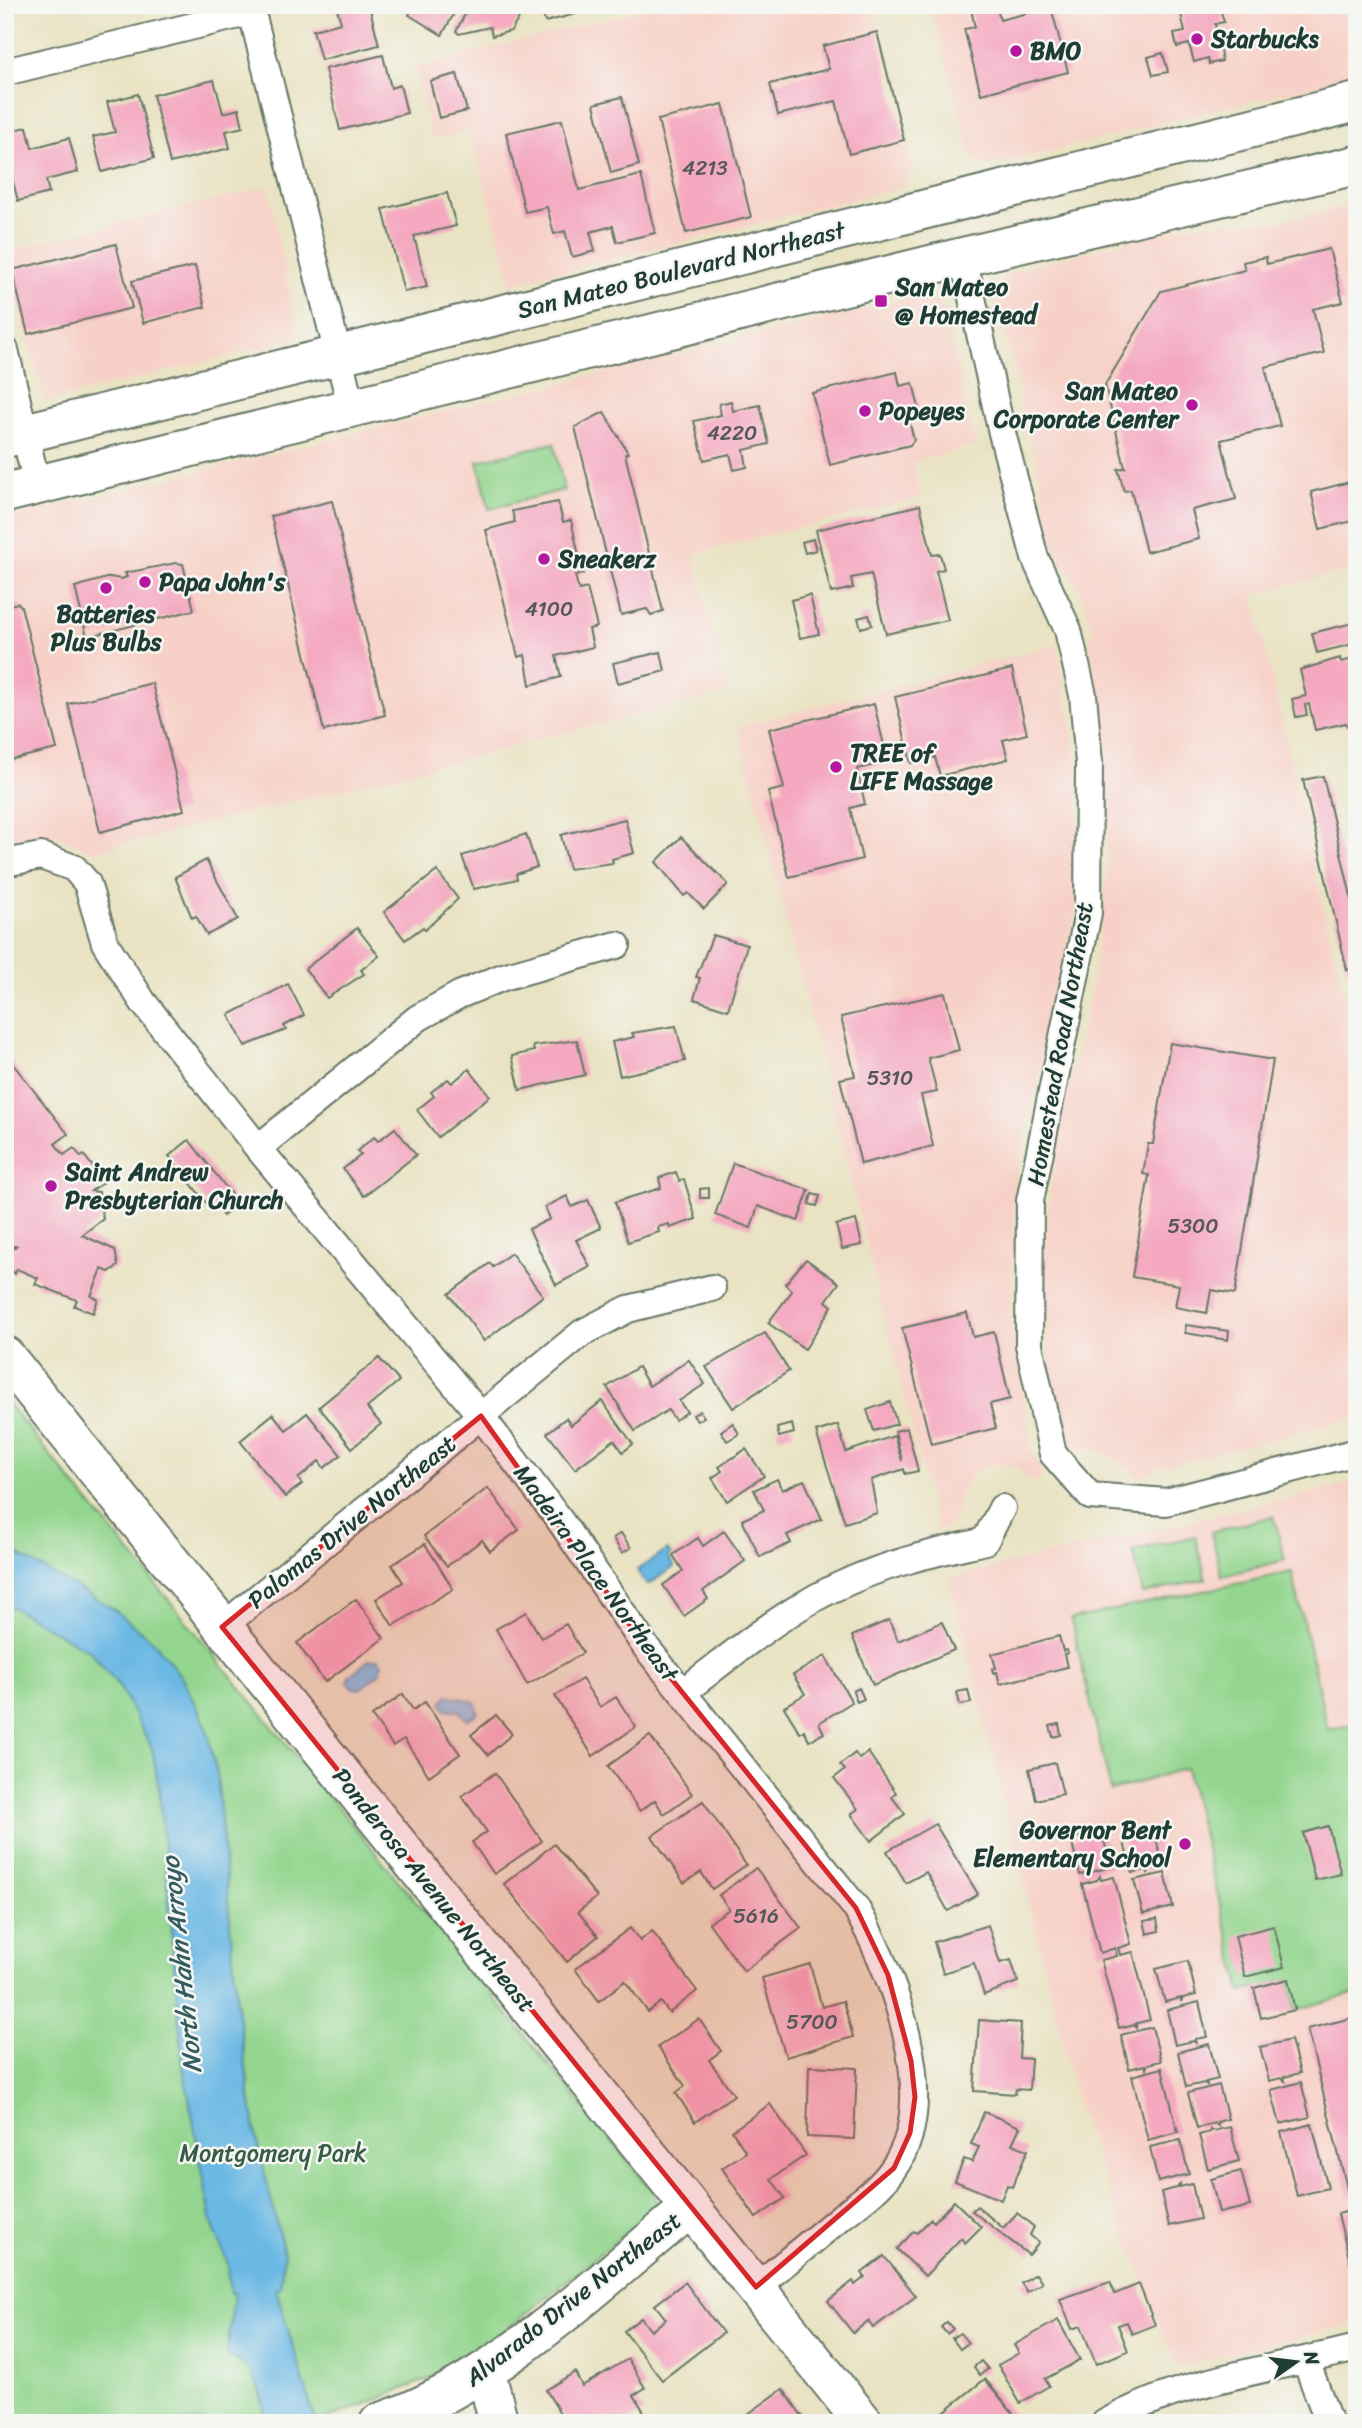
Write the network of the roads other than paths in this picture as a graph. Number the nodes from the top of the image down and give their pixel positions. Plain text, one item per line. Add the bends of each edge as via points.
1 (250, 8) edge
2 (5, 72) edge
3 (1357, 102) edge
4 (1357, 165) edge
5 (962, 257) junction
6 (5, 350) edge
7 (338, 354) junction
8 (352, 410) junction
9 (15, 436) edge
10 (21, 489) edge
11 (5, 863) edge
12 (617, 945) dead end
13 (258, 1147) junction
14 (712, 1288) dead end
15 (5, 1356) edge
16 (481, 1416) junction
17 (1357, 1452) edge
18 (1002, 1508) dead end
19 (222, 1627) junction
20 (683, 1692) junction
21 (690, 2208) junction
22 (756, 2287) junction
23 (1357, 2348) edge
24 (1306, 2361) junction
25 (486, 2373) junction
26 (379, 2423) edge
27 (499, 2423) edge
28 (864, 2423) edge
29 (1105, 2423) edge
30 (1329, 2423) edge

1 - 2 street
1 - 7 street
3 - 7 main road, San Mateo Boulevard Northeast
4 - 5 main road
5 - 8 main road
5 - 17 street, Homestead Road Northeast via 1035,558 1068,629 1083,695 1090,763 1088,913 1030,1201 1029,1345 1053,1454 1090,1496 1166,1502
6 - 9 street
7 - 8 street
7 - 9 main road, San Mateo Boulevard Northeast
8 - 10 main road
9 - 10 street
11 - 13 street, Madeira Place Northeast via 41,856 74,868 87,883 117,966
12 - 13 street via 503,977 418,1018
13 - 16 street, Madeira Place Northeast
14 - 16 street, Palomas Drive Northeast via 628,1309 582,1333
15 - 19 main road, Ponderosa Avenue Northeast
16 - 19 street, Palomas Drive Northeast
16 - 20 street, Madeira Place Northeast
18 - 20 street via 985,1541 904,1560 850,1580 773,1623
19 - 21 main road, Ponderosa Avenue Northeast
20 - 22 street, Madeira Place Northeast via 856,1908 888,1975 911,2061 915,2096 910,2133 894,2168
21 - 22 main road, Ponderosa Avenue Northeast
21 - 25 main road, Alvarado Drive Northeast
22 - 28 main road, Ponderosa Avenue Northeast
23 - 24 street
24 - 29 street via 1147,2402
24 - 30 street
25 - 26 main road, Alvarado Drive Northeast
25 - 27 main road

